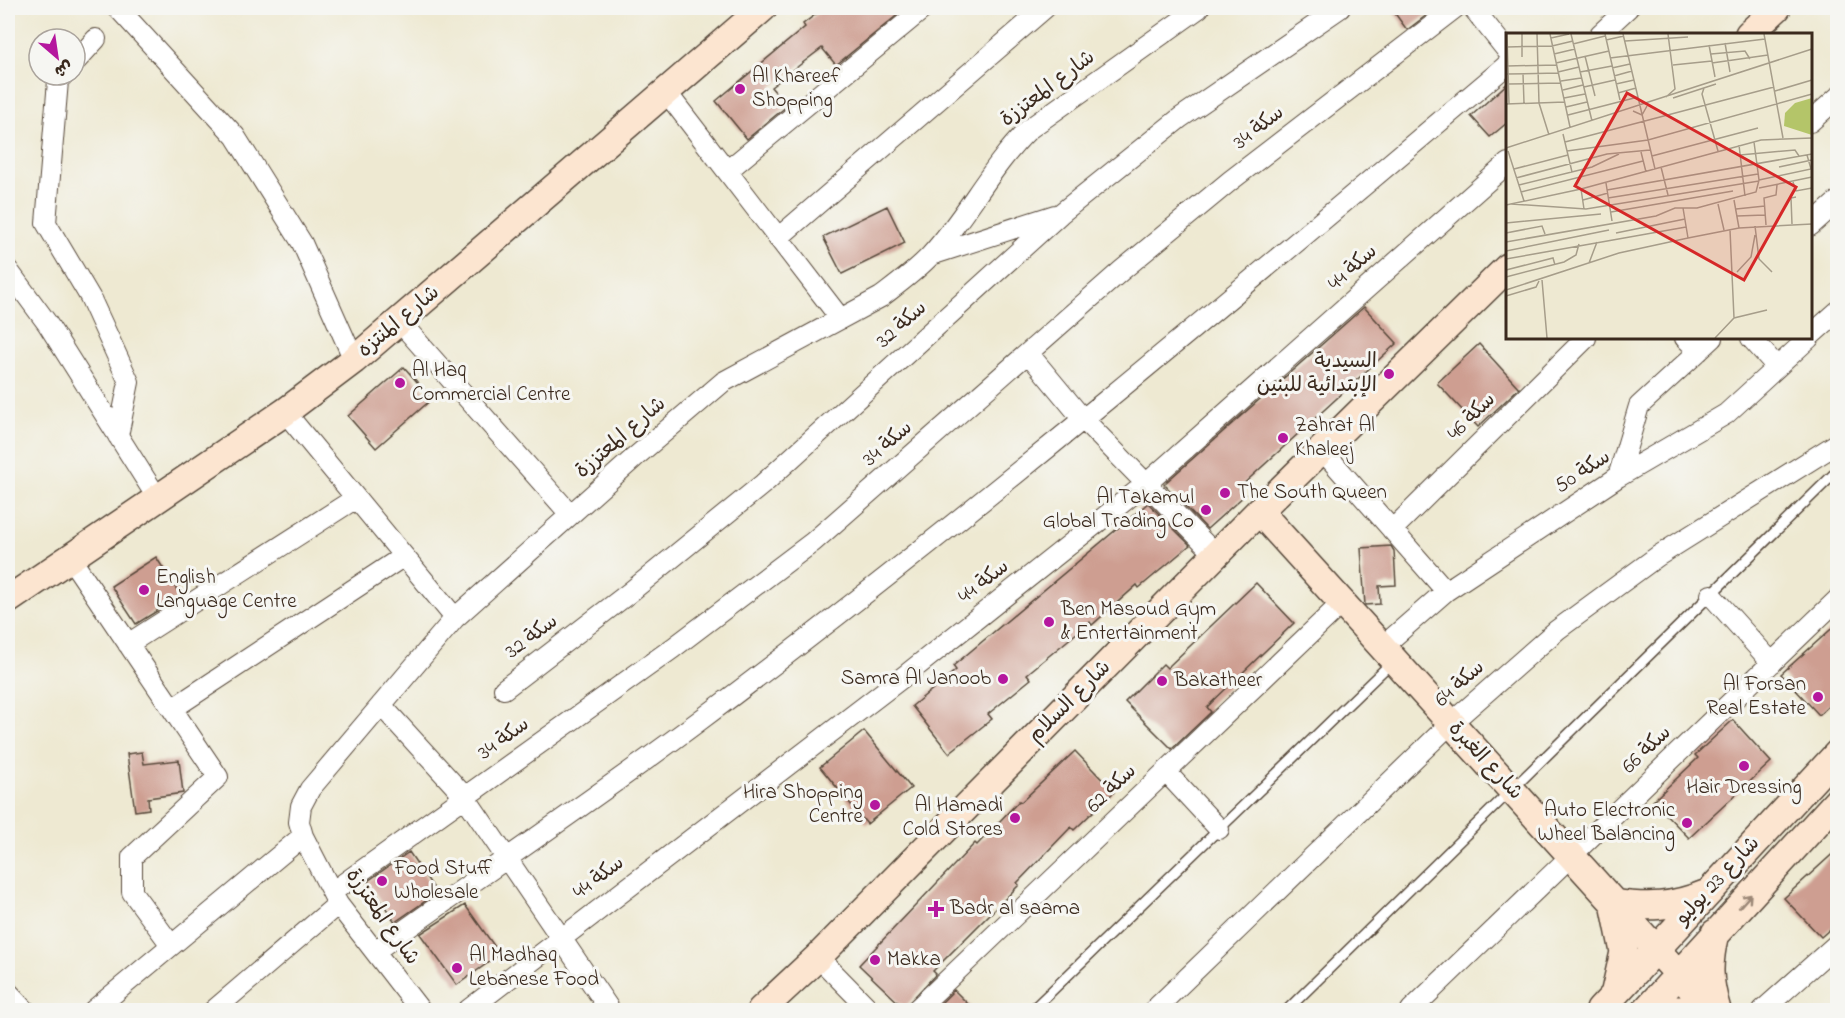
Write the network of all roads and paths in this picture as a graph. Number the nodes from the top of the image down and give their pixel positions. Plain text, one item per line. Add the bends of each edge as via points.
1 (118, 8) edge
2 (764, 8) edge
3 (924, 8) edge
4 (1045, 8) edge
5 (1199, 8) edge
6 (1340, 8) edge
7 (1455, 8) edge
8 (1473, 8) edge
9 (1628, 8) edge
10 (1777, 8) edge
11 (1601, 33) edge
12 (1750, 33) edge
13 (96, 39) dead end
14 (87, 49) edge
15 (1506, 49) edge
16 (1506, 66) edge
17 (57, 87) edge
18 (667, 93) junction
19 (1838, 97) edge
20 (1812, 120) edge
21 (1506, 165) edge
22 (727, 171) junction
23 (1838, 201) edge
24 (1060, 214) junction
25 (1812, 224) edge
26 (778, 238) junction
27 (931, 255) junction
28 (1506, 269) edge
29 (8, 270) edge
30 (1838, 311) edge
31 (840, 318) junction
32 (400, 322) junction
33 (1812, 335) edge
34 (1585, 339) edge
35 (1752, 339) edge
36 (1808, 339) edge
37 (1699, 342) edge
38 (1028, 353) junction
39 (354, 360) junction
40 (1777, 367) junction
41 (285, 412) junction
42 (1082, 418) junction
43 (118, 435) junction
44 (1838, 443) edge
45 (1322, 450) junction
46 (1838, 470) edge
47 (1618, 477) junction
48 (1147, 483) junction
49 (356, 498) junction
50 (158, 499) junction
51 (1259, 512) junction
52 (570, 514) junction
53 (1392, 530) junction
54 (1216, 555) junction
55 (404, 556) junction
56 (71, 559) junction
57 (1446, 591) junction
58 (1711, 595) junction
59 (1838, 599) edge
60 (8, 600) edge
61 (1342, 603) junction
62 (455, 618) junction
63 (128, 644) junction
64 (1388, 653) junction
65 (1772, 663) junction
66 (504, 689) dead end
67 (381, 705) junction
68 (172, 709) junction
69 (1450, 724) junction
70 (1838, 753) edge
71 (1166, 772) junction
72 (1512, 790) junction
73 (465, 797) junction
74 (1838, 800) edge
75 (1219, 828) junction
76 (303, 836) junction
77 (1571, 856) junction
78 (506, 858) junction
79 (1708, 892) junction
80 (335, 898) junction
81 (1614, 903) junction
82 (1715, 933) junction
83 (560, 939) junction
84 (1838, 943) edge
85 (171, 945) junction
86 (1656, 950) junction
87 (375, 951) junction
88 (818, 957) junction
89 (1678, 975) junction
90 (8, 992) edge
91 (1607, 1003) edge
92 (25, 1011) edge
93 (94, 1011) edge
94 (214, 1011) edge
95 (420, 1011) edge
96 (468, 1011) edge
97 (610, 1011) edge
98 (761, 1011) edge
99 (870, 1011) edge
100 (916, 1011) edge
101 (1032, 1011) edge
102 (1154, 1011) edge
103 (1287, 1011) edge
104 (1411, 1011) edge
105 (1646, 1011) edge
106 (1661, 1011) edge
107 (1689, 1011) edge
108 (1711, 1011) edge
109 (1717, 1011) edge
110 (1763, 1011) edge

1 - 39 street via 235,136 302,243
2 - 18 street, شارع المنتزه
3 - 22 street
4 - 26 street
5 - 27 street, شارع المعتززة via 1029,129 1008,150
6 - 24 street, سكة 32 via 1180,118
7 - 38 street, سكة 34 via 1230,181
8 - 15 street
9 - 11 street
10 - 12 street
13 - 14 street
16 - 42 street
17 - 43 street via 46,223 90,297 129,382
18 - 22 street
18 - 32 street, شارع المنتزه
19 - 20 street
21 - 48 street, سكة 44
22 - 26 street
23 - 25 street
24 - 27 street
24 - 66 street, سكة 32 via 763,484
26 - 31 street
27 - 31 street, شارع المعتززة via 881,297
28 - 45 street, شارع السلام
29 - 43 street
30 - 33 street, سكة 50
31 - 52 street, شارع المعتززة via 723,382
32 - 39 street, شارع المنتزه
32 - 52 street
34 - 53 street, سكة 46
35 - 40 street
36 - 40 street, سكة 50
37 - 47 street via 1639,406
38 - 42 street
38 - 73 street, سكة 34 via 813,542
39 - 41 street, شارع المنتزه
40 - 47 street, سكة 50 via 1726,414
41 - 49 street
41 - 50 street, شارع المنتزه
42 - 48 street
42 - 78 street via 699,721
43 - 50 street
44 - 69 street, سكة 64 via 1649,562 1557,630
45 - 51 street, شارع السلام
45 - 53 street
46 - 58 lane
47 - 57 street, سكة 50
48 - 54 street
48 - 83 street, سكة 44 via 907,674
49 - 55 street
49 - 63 street
50 - 56 street, شارع المنتزه
51 - 54 street, شارع السلام
51 - 61 street, شارع الغبرة
52 - 62 street, شارع المعتززة
53 - 57 street
54 - 88 street, شارع السلام
55 - 62 street
55 - 68 street
56 - 60 street, شارع المنتزه
56 - 63 street
57 - 64 street, سكة 50
58 - 65 street
58 - 72 lane
59 - 65 street, سكة 66
61 - 64 street, شارع الغبرة
61 - 71 street, سكة 62
62 - 67 street, شارع المعتززة
63 - 68 street
64 - 69 street, شارع الغبرة
64 - 75 lane
65 - 77 street, سكة 66
67 - 73 street
67 - 76 street, شارع المعتززة via 310,789 301,806 299,822
68 - 85 street via 218,777 132,858 132,891
69 - 72 street, شارع الغبرة
69 - 102 street, سكة 64
70 - 79 street, شارع 23 يوليو
71 - 75 street
71 - 100 street, سكة 62
72 - 77 street, شارع الغبرة
72 - 103 lane
73 - 78 street
73 - 80 street, سكة 34
82 -> 74 street, شارع 23 يوليو
75 - 101 lane
76 - 80 street, شارع المعتززة
76 - 85 street
77 - 81 street, شارع الغبرة
77 - 104 street, سكة 66
78 - 83 street
78 - 87 street
79 - 81 street via 1662,907
79 - 86 street, شارع 23 يوليو
80 - 87 street, شارع المعتززة
80 - 94 street, سكة 34
81 - 86 street, شارع الغبرة
81 - 91 street via 1624,952
82 - 89 street, شارع 23 يوليو
82 - 109 street via 1708,962
83 - 96 street, سكة 44
83 - 97 street
84 - 110 street
85 - 93 street
86 - 89 street, شارع الغبرة
86 - 91 street, شارع 23 يوليو
87 - 95 street, شارع المعتززة
88 - 98 street, شارع السلام
88 - 99 street
89 - 105 street, شارع 23 يوليو
89 - 108 street, شارع الغبرة
90 - 92 street
106 - 107 street

